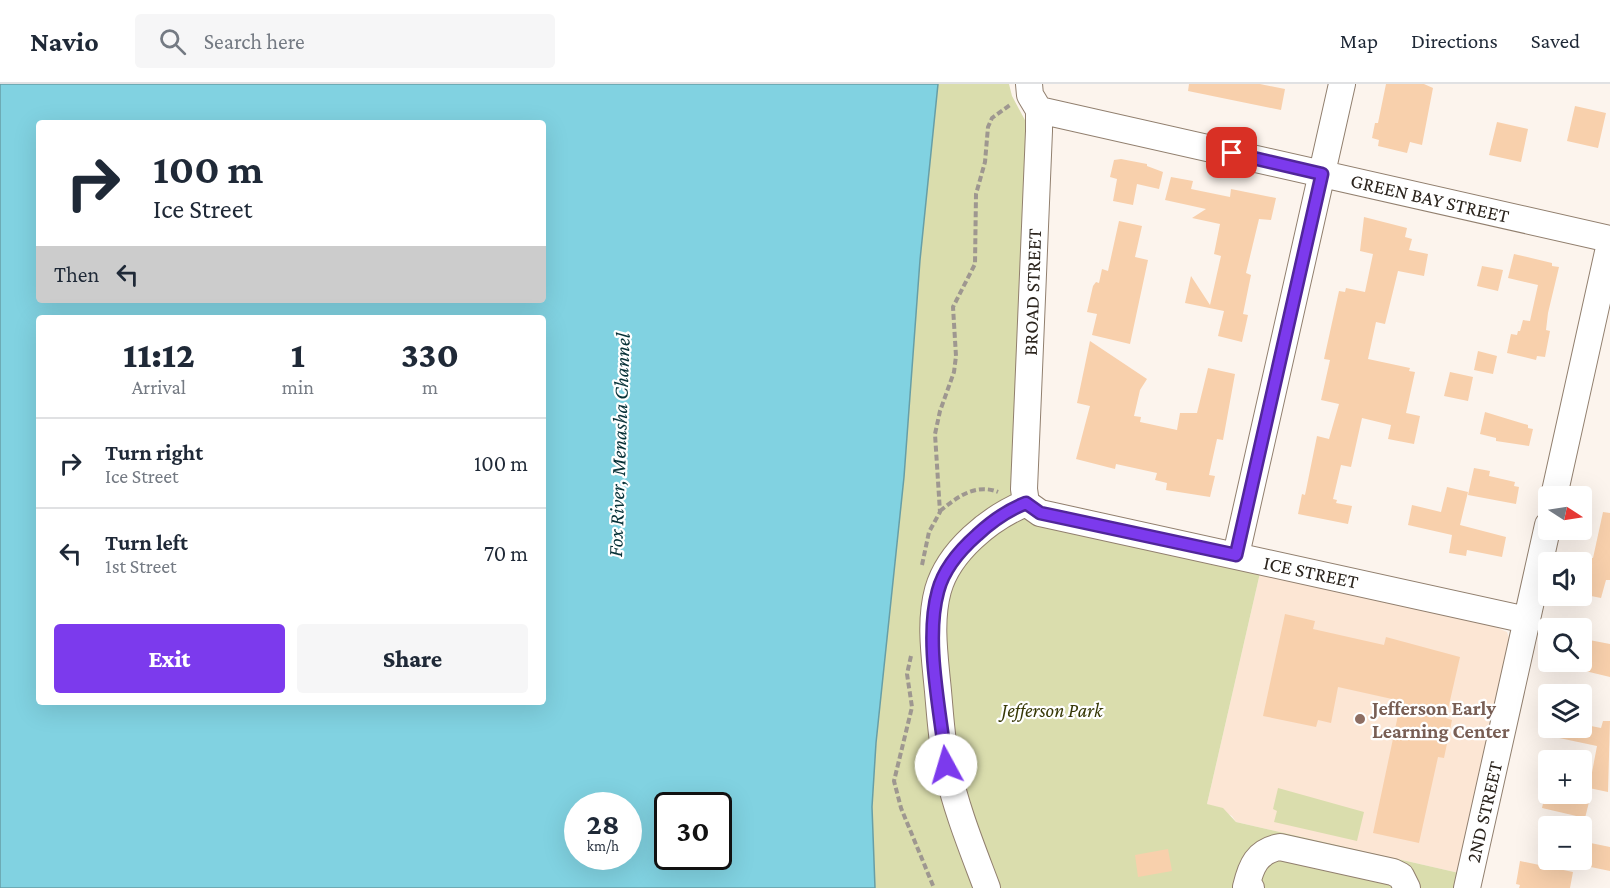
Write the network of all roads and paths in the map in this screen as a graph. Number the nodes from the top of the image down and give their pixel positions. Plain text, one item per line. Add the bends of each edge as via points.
1 (1342, 84) edge
2 (1021, 93) edge
3 (1039, 110) junction
4 (1322, 174) junction
5 (1610, 241) edge
6 (1556, 486) edge
7 (1021, 505) junction
8 (940, 512) junction
9 (1545, 540) edge
10 (1236, 555) junction
11 (920, 575) dead end
12 (1527, 620) junction
13 (911, 652) dead end
14 (934, 888) edge
15 (987, 888) edge
16 (1251, 888) edge
17 (1407, 888) edge
18 (1467, 888) edge

1 - 4 street
2 - 3 street, BROAD STREET via 1030,96
2 - 8 path via 992,118 988,127 985,162 976,194 975,264 953,307 954,372 935,434
3 - 4 street, GREEN BAY STREET
3 - 7 street, BROAD STREET
4 - 5 street, GREEN BAY STREET
4 - 10 street
5 - 6 street
7 - 8 path via 1002,494 981,489 963,495
7 - 10 street, ICE STREET via 1040,513
7 - 15 street via 988,525 961,550 941,582 934,616 946,765
8 - 11 path via 928,532
9 - 12 street, 2ND STREET
10 - 12 street, ICE STREET
12 - 18 street, 2ND STREET
13 - 14 path via 907,674 912,707 894,781
16 - 17 street via 1246,887 1253,865 1269,849 1280,847 1393,872 1401,876

